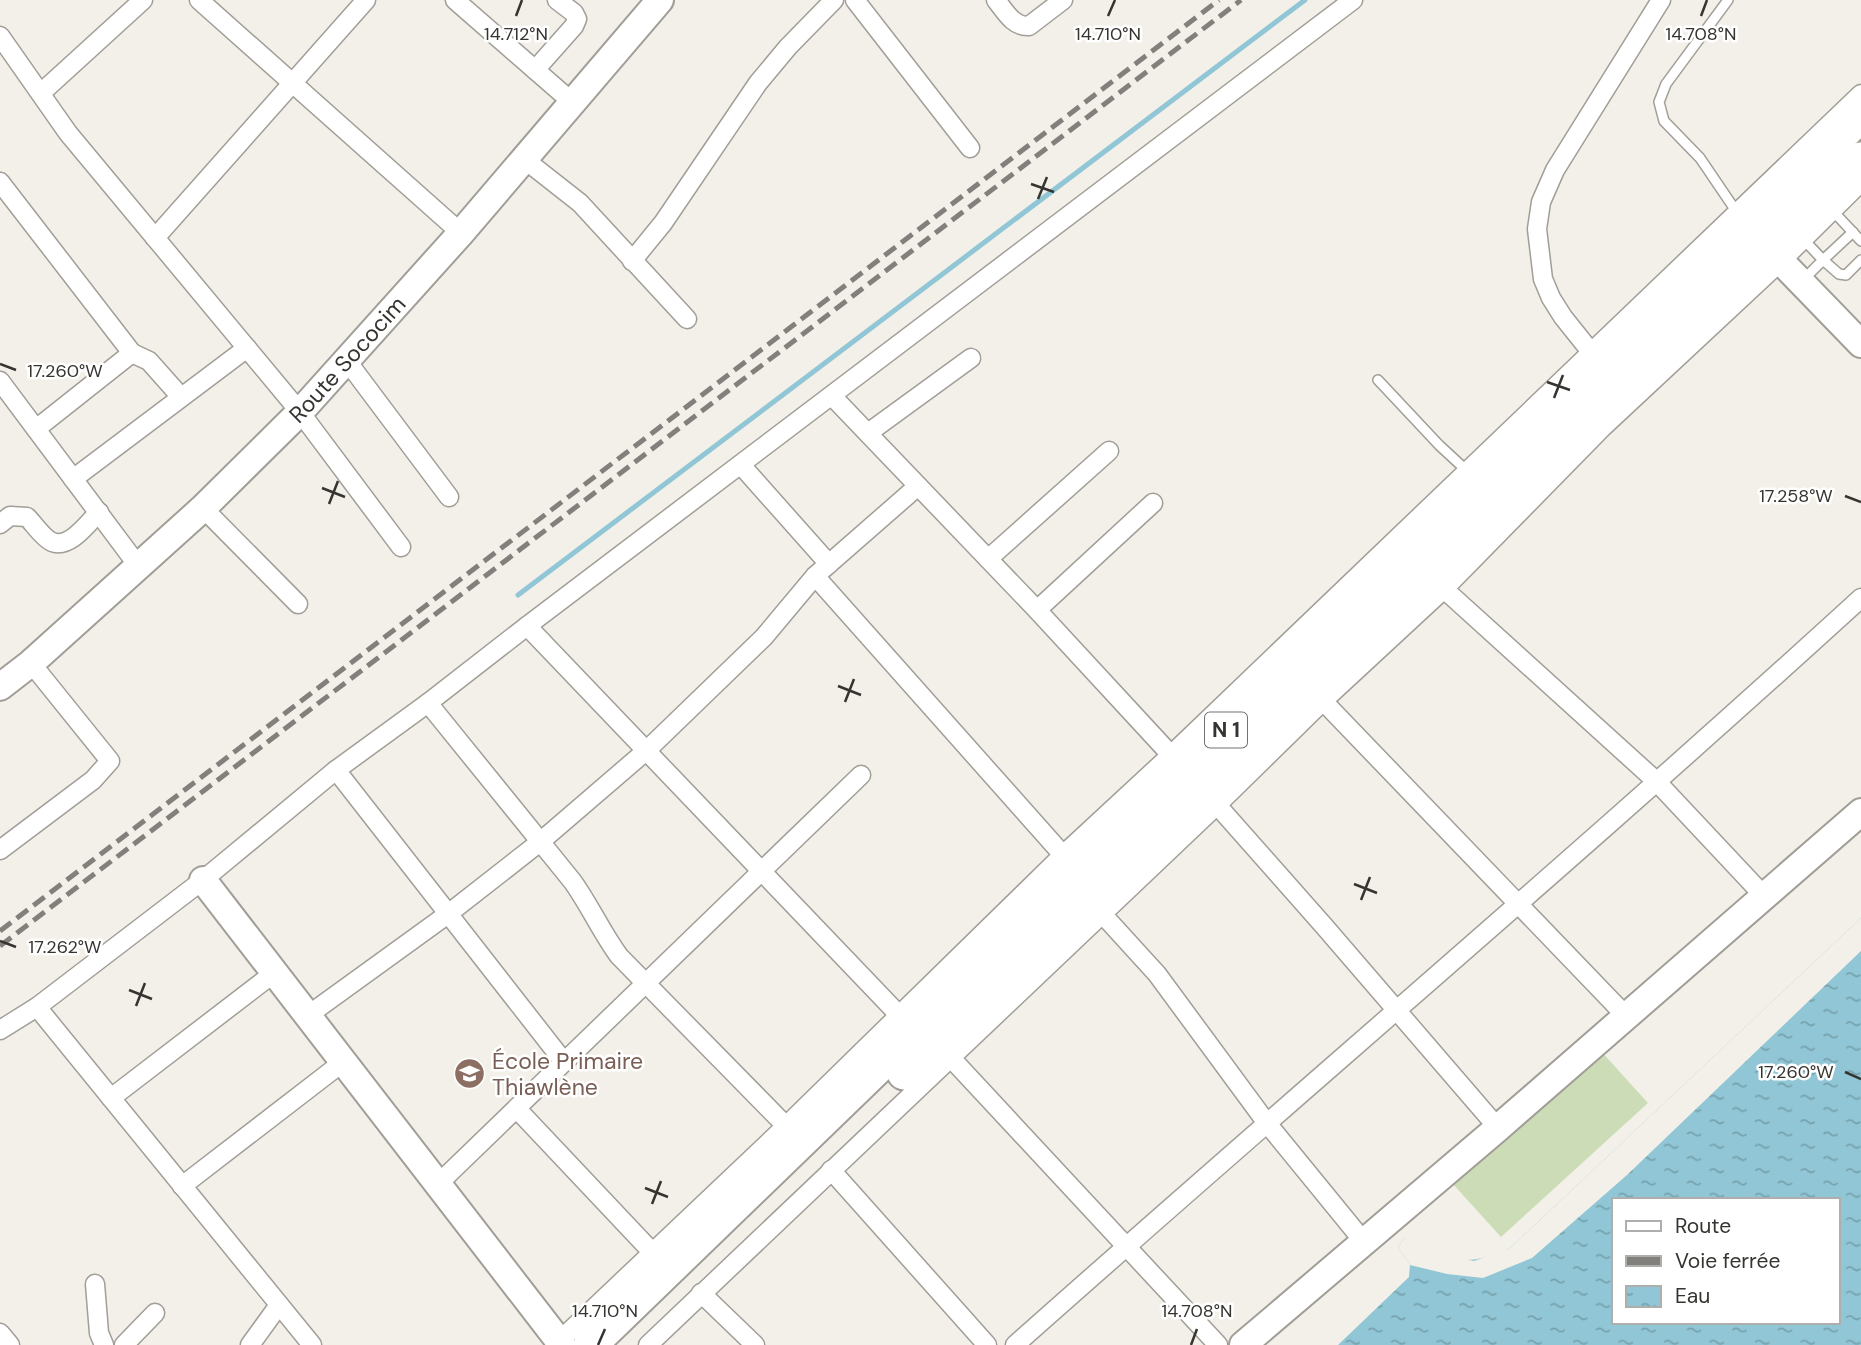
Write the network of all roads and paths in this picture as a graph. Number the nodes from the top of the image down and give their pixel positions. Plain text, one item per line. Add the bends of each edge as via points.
1 (143, 0) edge
2 (366, 0) edge
3 (455, 0) edge
4 (557, 0) edge
5 (660, 0) edge
6 (834, 0) edge
7 (855, 0) edge
8 (996, 0) edge
9 (1063, 0) edge
10 (1353, 0) edge
11 (1661, 0) edge
12 (1728, 0) edge
13 (208, 3) edge
14 (0, 36) edge
15 (535, 69) junction
16 (292, 82) junction
17 (41, 93) junction
18 (1861, 94) edge
19 (572, 102) junction
20 (1861, 114) edge
21 (970, 148) dead end
22 (524, 159) junction
23 (1861, 159) edge
24 (0, 181) edge
25 (1861, 182) edge
26 (1832, 210) junction
27 (1737, 211) junction
28 (1853, 232) junction
29 (461, 233) junction
30 (155, 238) junction
31 (1803, 239) junction
32 (1861, 241) edge
33 (1774, 254) junction
34 (1823, 260) junction
35 (1861, 260) edge
36 (632, 261) junction
37 (1801, 281) junction
38 (687, 319) dead end
39 (1861, 344) edge
40 (247, 348) junction
41 (132, 353) junction
42 (971, 358) dead end
43 (347, 361) junction
44 (1605, 368) junction
45 (1378, 380) dead end
46 (0, 381) edge
47 (832, 396) junction
48 (181, 397) junction
49 (300, 412) junction
50 (36, 429) junction
51 (868, 433) junction
52 (1109, 451) dead end
53 (741, 465) junction
54 (1466, 470) junction
55 (73, 479) junction
56 (918, 486) junction
57 (449, 497) dead end
58 (1153, 503) dead end
59 (203, 508) junction
60 (100, 512) junction
61 (0, 524) edge
62 (401, 547) dead end
63 (988, 559) junction
64 (138, 567) junction
65 (822, 570) junction
66 (1444, 589) junction
67 (1861, 598) edge
68 (298, 604) dead end
69 (1037, 610) junction
70 (527, 626) junction
71 (31, 663) junction
72 (0, 687) edge
73 (1323, 701) junction
74 (428, 703) junction
75 (647, 750) junction
76 (1171, 755) junction
77 (336, 770) junction
78 (861, 775) dead end
79 (1656, 781) junction
80 (1217, 805) junction
81 (1861, 812) edge
82 (540, 842) junction
83 (0, 850) edge
84 (1063, 855) junction
85 (763, 870) junction
86 (202, 880) junction
87 (1764, 895) junction
88 (1519, 904) junction
89 (1095, 906) junction
90 (448, 914) junction
91 (274, 973) junction
92 (645, 984) junction
93 (37, 1007) junction
94 (1396, 1011) junction
95 (307, 1016) junction
96 (900, 1016) junction
97 (1626, 1016) junction
98 (0, 1030) edge
99 (951, 1058) junction
100 (343, 1062) junction
101 (564, 1062) junction
102 (111, 1098) junction
103 (517, 1109) junction
104 (1266, 1122) junction
105 (786, 1126) junction
106 (1498, 1128) junction
107 (831, 1170) junction
108 (438, 1185) junction
109 (182, 1186) junction
110 (1364, 1242) junction
111 (1127, 1245) junction
112 (652, 1252) junction
113 (95, 1284) dead end
114 (701, 1293) junction
115 (279, 1305) junction
116 (155, 1313) dead end
117 (0, 1333) edge
118 (567, 1344) edge
119 (10, 1345) edge
120 (104, 1345) edge
121 (124, 1345) edge
122 (250, 1345) edge
123 (312, 1345) edge
124 (619, 1345) edge
125 (648, 1345) edge
126 (755, 1345) edge
127 (987, 1345) edge
128 (1015, 1345) edge
129 (1218, 1345) edge
130 (1243, 1345) edge

1 - 17 street
2 - 16 street
3 - 15 street
4 - 15 street via 577,19
5 - 19 street, Route Sococim
6 - 36 street via 758,83
7 - 21 street
8 - 9 street via 1022,26 1029,26
10 - 47 street
11 - 44 street via 1555,170 1541,202 1537,229 1542,279 1563,317
12 - 27 lane via 1666,84 1659,102 1664,121 1700,158
13 - 16 street
14 - 17 street
15 - 19 street
16 - 29 street
16 - 30 street
17 - 30 street
18 - 27 street
19 - 22 street, Route Sococim
20 - 44 highway, N 1
22 - 29 street, Route Sococim
22 - 36 street via 580,203
23 - 33 highway, N 1
24 - 41 street
25 - 26 street
26 - 28 lane
26 - 31 street
27 - 44 street
28 - 32 lane
28 - 34 lane
29 - 43 street, Route Sococim
30 - 40 street
31 - 33 street
31 - 34 lane
33 - 37 street
33 - 44 highway, N 1
33 - 66 street
34 - 35 lane via 1846,275
34 - 37 lane
36 - 38 street
37 - 39 street
40 - 48 street
40 - 49 street
41 - 48 street via 149,361
41 - 50 street
42 - 51 street
43 - 49 street, Route Sococim
43 - 57 street
44 - 54 street
44 - 89 highway, N 1
44 - 118 highway, N 1
45 - 54 lane
46 - 50 street
47 - 51 street
47 - 53 street
48 - 55 street
49 - 59 street, Route Sococim
49 - 62 street
50 - 55 street
51 - 56 street
52 - 63 street
53 - 65 street
53 - 70 street
54 - 76 street
55 - 60 street
56 - 63 street
56 - 65 street
58 - 69 street
59 - 64 street, Route Sococim
59 - 68 street
60 - 61 street via 61,543 51,542 27,517 10,516
60 - 64 street
63 - 69 street
64 - 71 street, Route Sococim
65 - 75 street via 764,637
65 - 84 street
66 - 73 street
66 - 79 street
67 - 79 street
69 - 76 street
70 - 74 street
70 - 75 street
71 - 72 street, Route Sococim
71 - 83 street via 110,761 93,780
73 - 80 street
73 - 88 street
74 - 77 street
74 - 82 street
75 - 82 street
75 - 85 street
76 - 84 street
77 - 86 street
77 - 90 street
78 - 85 street
79 - 87 street
79 - 88 street
80 - 89 street
80 - 94 street
81 - 87 street
82 - 90 street
82 - 92 street via 585,900 604,936
84 - 96 street
85 - 92 street
85 - 96 street
86 - 91 street
86 - 93 street
87 - 97 street
88 - 94 street
88 - 97 street
89 - 99 street
89 - 104 street via 1157,974
89 - 124 highway, N 1
90 - 95 street
90 - 101 street
91 - 95 street
91 - 102 street
92 - 101 street
92 - 105 street
93 - 98 street
93 - 102 street
94 - 104 street
94 - 106 street
95 - 100 street
96 - 105 street
97 - 106 street
99 - 107 street
99 - 111 street
100 - 108 street
100 - 109 street
101 - 103 street
102 - 109 street
103 - 108 street
103 - 112 street
104 - 110 street
104 - 111 street
105 - 112 street
106 - 110 street
107 - 114 street
107 - 127 street
108 - 118 street
109 - 115 street
110 - 130 street
111 - 128 street
111 - 129 street
112 - 118 street
113 - 120 street
114 - 125 street
114 - 126 street
115 - 122 street
115 - 123 street
116 - 121 street
117 - 119 street

